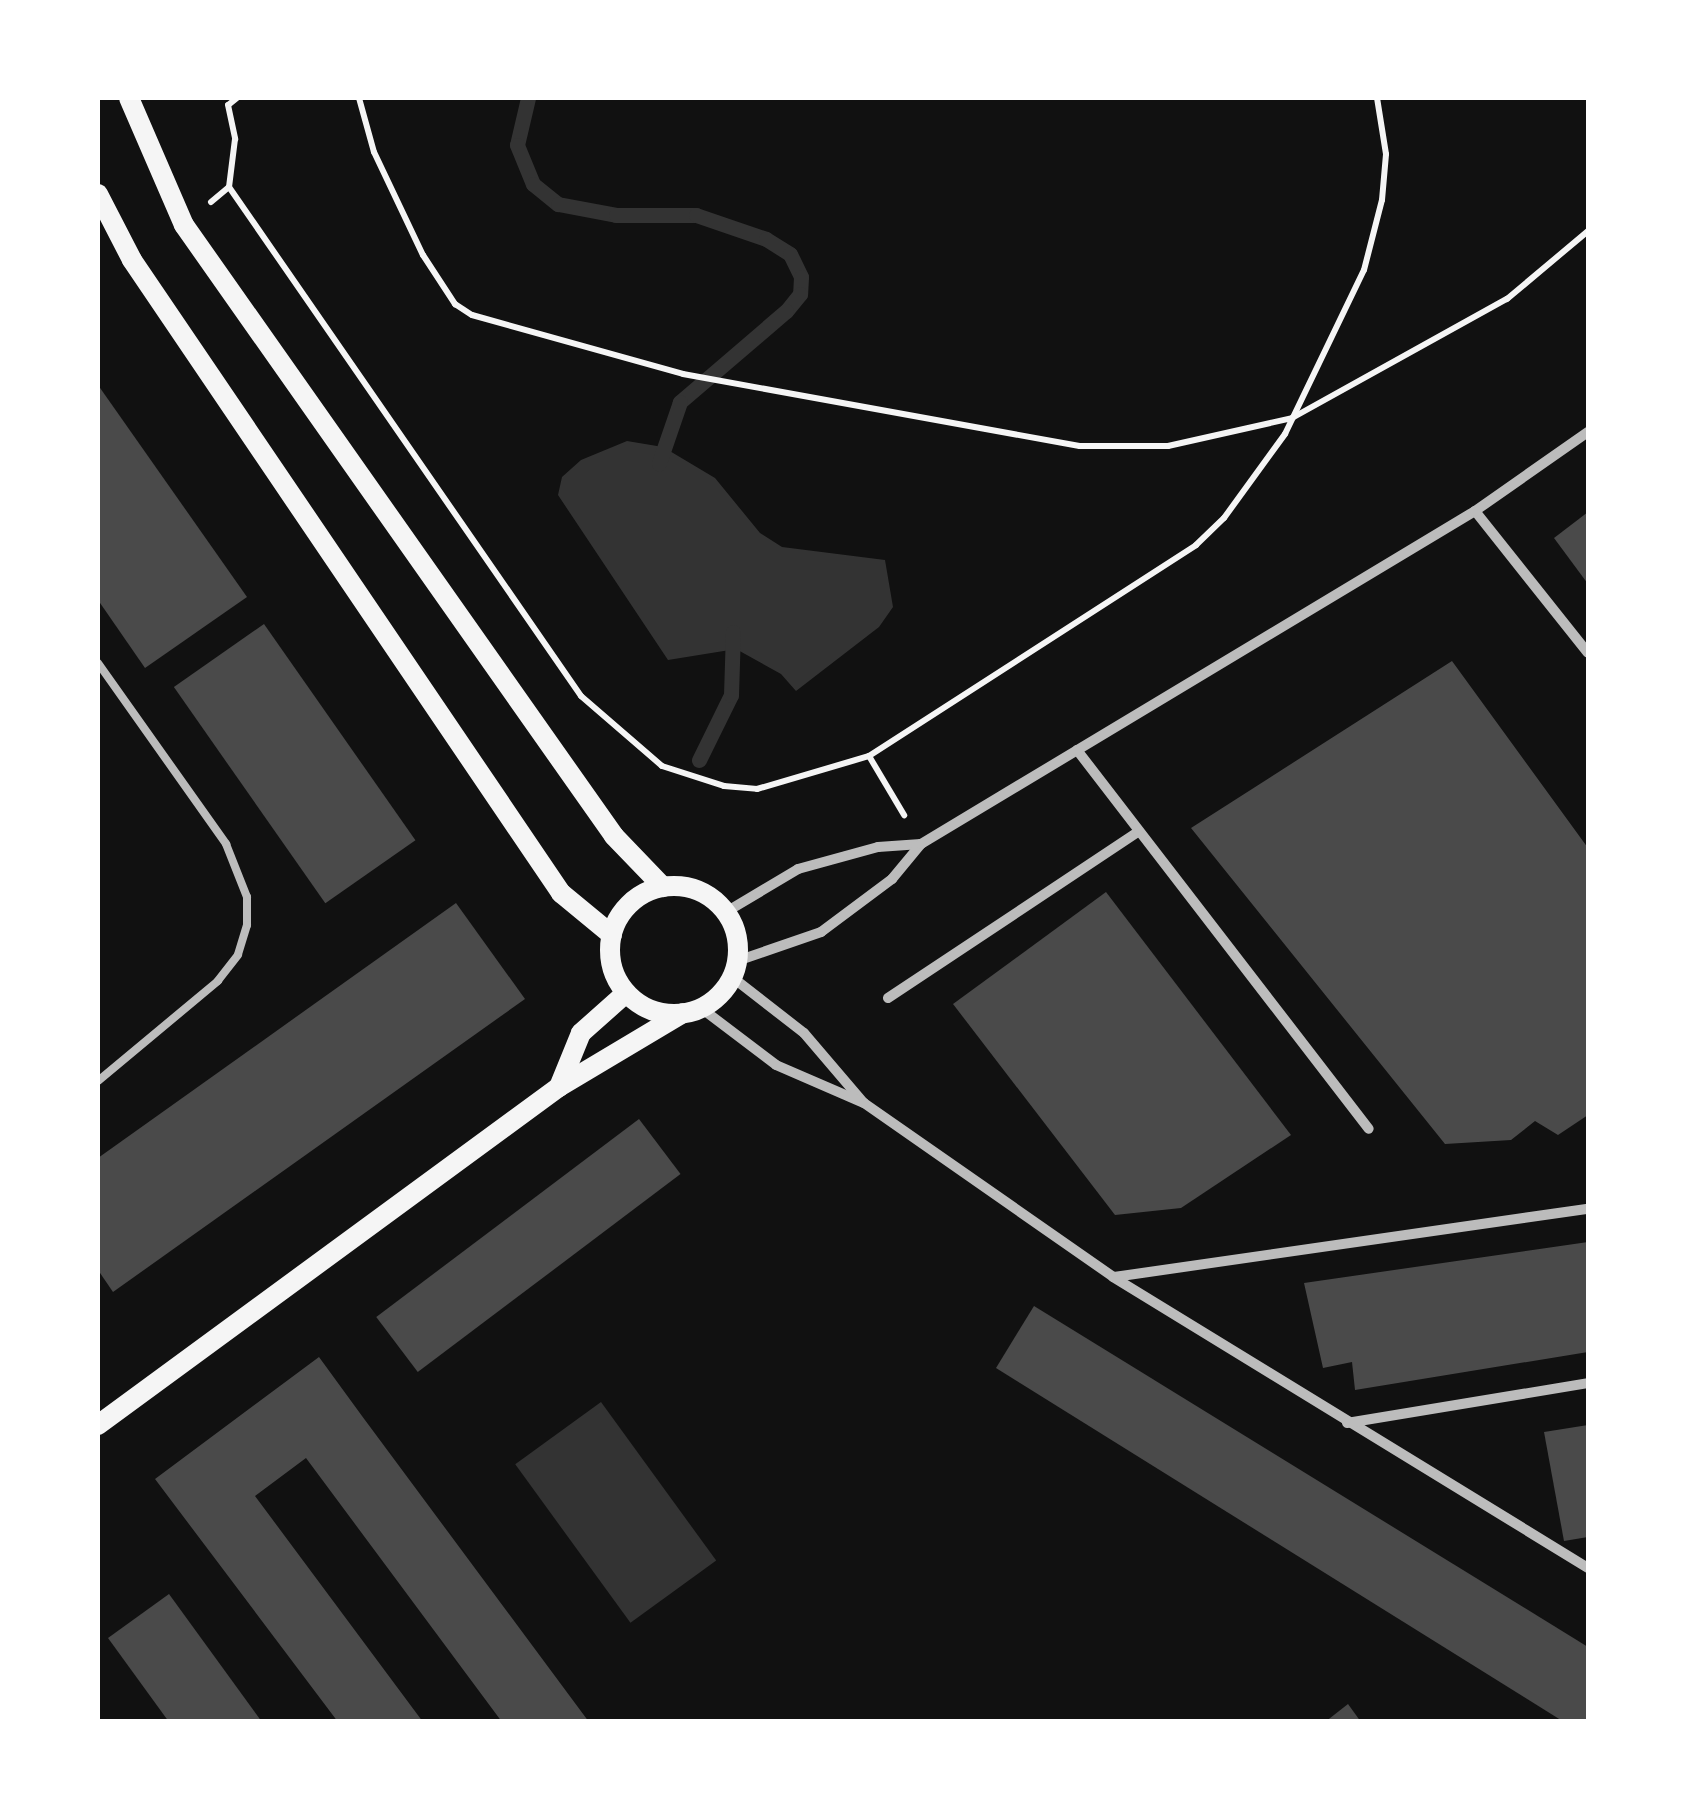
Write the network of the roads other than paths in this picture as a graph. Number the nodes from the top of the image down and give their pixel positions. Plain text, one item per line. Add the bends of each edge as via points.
1 (128, 98) edge
2 (98, 194) edge
3 (1588, 432) edge
4 (1475, 511) junction
5 (1588, 653) edge
6 (98, 663) edge
7 (1077, 750) junction
8 (1139, 831) junction
9 (921, 844) junction
10 (663, 886) junction
11 (726, 912) junction
12 (612, 934) junction
13 (734, 969) junction
14 (625, 994) junction
15 (888, 998) dead end
16 (692, 1011) junction
17 (98, 1080) edge
18 (559, 1087) junction
19 (864, 1103) junction
20 (1369, 1129) dead end
21 (1588, 1209) edge
22 (1113, 1277) junction
23 (1588, 1383) edge
24 (1346, 1423) junction
25 (98, 1426) edge
26 (1588, 1568) edge

1 - 10 main road via 184,225 614,836
2 - 12 main road via 132,260 561,893
3 - 4 street
4 - 5 street
4 - 7 street
6 - 17 lane via 226,844 247,897 238,955 218,981
7 - 8 street
7 - 9 street
8 - 15 street
8 - 20 street
9 - 11 street via 878,847 798,869
9 - 13 street via 892,878 820,932
10 - 11 main road via 689,888
10 - 12 main road via 631,904
11 - 13 main road
12 - 14 main road via 612,965
13 - 16 main road
13 - 19 street via 804,1033
14 - 16 main road via 662,1014
14 - 18 main road via 581,1033
16 - 18 main road
16 - 19 street via 776,1065
18 - 25 main road
19 - 22 street
21 - 22 street
22 - 24 street
23 - 24 street
24 - 26 street

